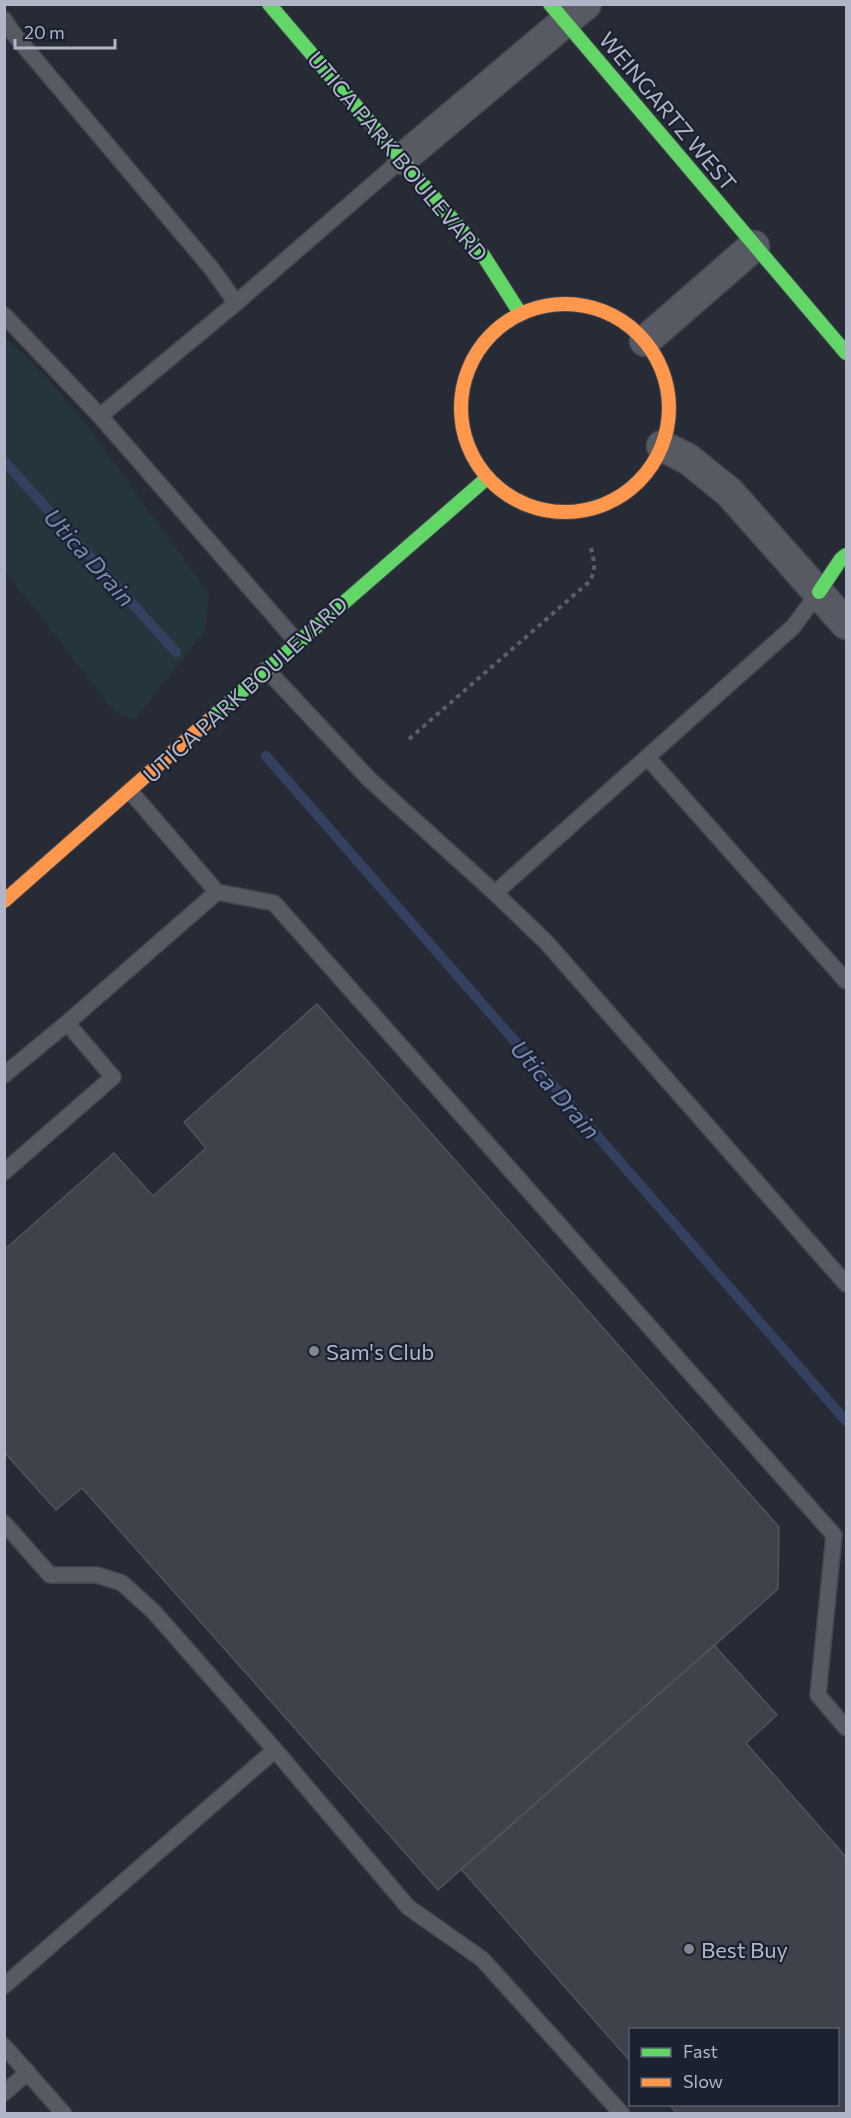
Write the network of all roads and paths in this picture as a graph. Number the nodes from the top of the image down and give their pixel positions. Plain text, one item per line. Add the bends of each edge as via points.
1 (268, 4) edge
2 (567, 10) edge
3 (4, 19) edge
4 (402, 159) junction
5 (754, 246) junction
6 (236, 303) junction
7 (520, 313) junction
8 (4, 315) edge
9 (645, 341) junction
10 (846, 353) edge
11 (100, 416) junction
12 (662, 446) junction
13 (487, 478) junction
14 (591, 548) dead end
15 (846, 555) edge
16 (819, 592) junction
17 (846, 624) edge
18 (297, 642) junction
19 (266, 669) junction
20 (409, 739) dead end
21 (647, 757) junction
22 (130, 791) junction
23 (217, 892) junction
24 (495, 893) junction
25 (4, 902) edge
26 (846, 981) edge
27 (67, 1023) junction
28 (4, 1075) edge
29 (4, 1172) edge
30 (846, 1284) edge
31 (4, 1523) edge
32 (846, 1728) edge
33 (276, 1750) junction
34 (4, 1986) edge
35 (4, 2046) edge
36 (28, 2073) junction
37 (4, 2092) edge
38 (64, 2114) edge
39 (622, 2114) edge

1 - 4 street, UTICA PARK BOULEVARD
2 - 4 street
2 - 5 street, WEINGARTZ WEST
3 - 6 lane
4 - 6 lane
4 - 7 street, UTICA PARK BOULEVARD via 483,255
5 - 9 street
5 - 10 street, WEINGARTZ WEST
6 - 11 lane
7 - 9 street via 564,303 587,305 609,313
7 - 13 street via 501,324 473,357 460,398 465,440
8 - 11 lane
9 - 12 street via 666,380 668,425
11 - 18 lane
12 - 13 street via 639,482 613,500 583,511 562,512 521,503
12 - 16 street via 688,459 729,492
13 - 18 street, UTICA PARK BOULEVARD
14 - 20 path via 595,567 589,582
15 - 16 street
16 - 17 street
16 - 21 lane via 793,627
18 - 19 street, UTICA PARK BOULEVARD
19 - 22 street, UTICA PARK BOULEVARD
19 - 24 lane via 370,780
21 - 24 lane
21 - 26 lane
22 - 23 lane
22 - 25 street, UTICA PARK BOULEVARD
23 - 27 lane
23 - 32 lane via 274,903 834,1535 818,1695
24 - 30 lane via 547,943
27 - 28 lane
27 - 29 lane via 113,1077
31 - 33 lane via 50,1575 97,1575 122,1583 154,1611
33 - 34 lane
33 - 39 lane via 408,1907 482,1959
35 - 36 lane
36 - 37 lane
36 - 38 lane

